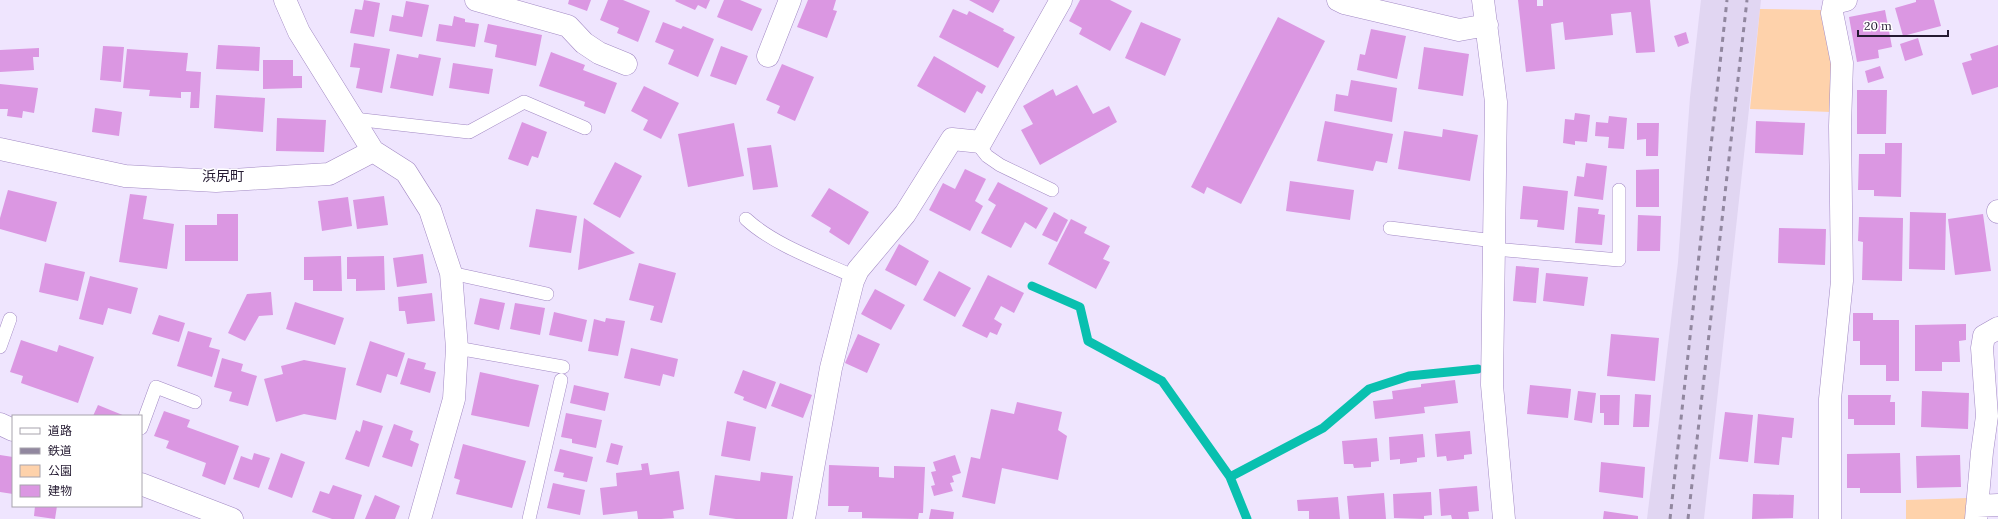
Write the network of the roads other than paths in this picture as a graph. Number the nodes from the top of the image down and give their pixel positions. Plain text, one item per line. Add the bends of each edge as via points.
1 (476, 0) edge
2 (790, 0) edge
3 (1062, 0) edge
4 (1338, 0) edge
5 (1483, 0) edge
6 (1846, 0) edge
7 (292, 2) edge
8 (1486, 25) junction
9 (768, 56) dead end
10 (626, 64) dead end
11 (354, 119) junction
12 (585, 128) dead end
13 (976, 142) junction
14 (0, 149) edge
15 (373, 151) junction
16 (1052, 190) dead end
17 (1619, 190) dead end
18 (746, 219) dead end
19 (1390, 228) dead end
20 (1494, 245) junction
21 (451, 273) junction
22 (855, 278) junction
23 (547, 294) dead end
24 (10, 319) dead end
25 (1998, 328) edge
26 (0, 347) edge
27 (457, 348) junction
28 (563, 367) dead end
29 (561, 380) dead end
30 (195, 402) dead end
31 (0, 424) edge
32 (142, 425) edge
33 (12, 430) edge
34 (142, 484) edge
35 (1984, 510) edge
36 (232, 519) edge
37 (420, 519) edge
38 (529, 519) edge
39 (804, 519) edge
40 (1504, 519) edge
41 (1830, 519) edge

1 - 10 street via 568,26 584,43 599,53
2 - 9 street
3 - 13 street via 981,142
4 - 8 street via 1459,30
5 - 8 street
6 - 41 street via 1834,3 1832,13 1842,63 1842,281 1830,399
7 - 11 street via 299,32
8 - 20 street via 1496,102
11 - 12 lane via 469,132 524,102
11 - 15 street
13 - 16 lane via 987,156 1000,165
13 - 22 street via 952,139 904,214 858,270
14 - 15 street via 125,176 216,181 329,174
15 - 21 street via 406,172 430,210
17 - 20 lane via 1619,260
18 - 22 lane via 774,240
19 - 20 lane
20 - 40 street via 1492,385
21 - 23 lane
21 - 27 street
22 - 39 street via 831,368
24 - 26 lane
25 - 35 street via 1984,336 1982,348 1987,416 1982,452
27 - 28 lane
27 - 37 street via 454,399
29 - 38 lane
30 - 32 lane via 156,387
31 - 33 street
34 - 36 street

